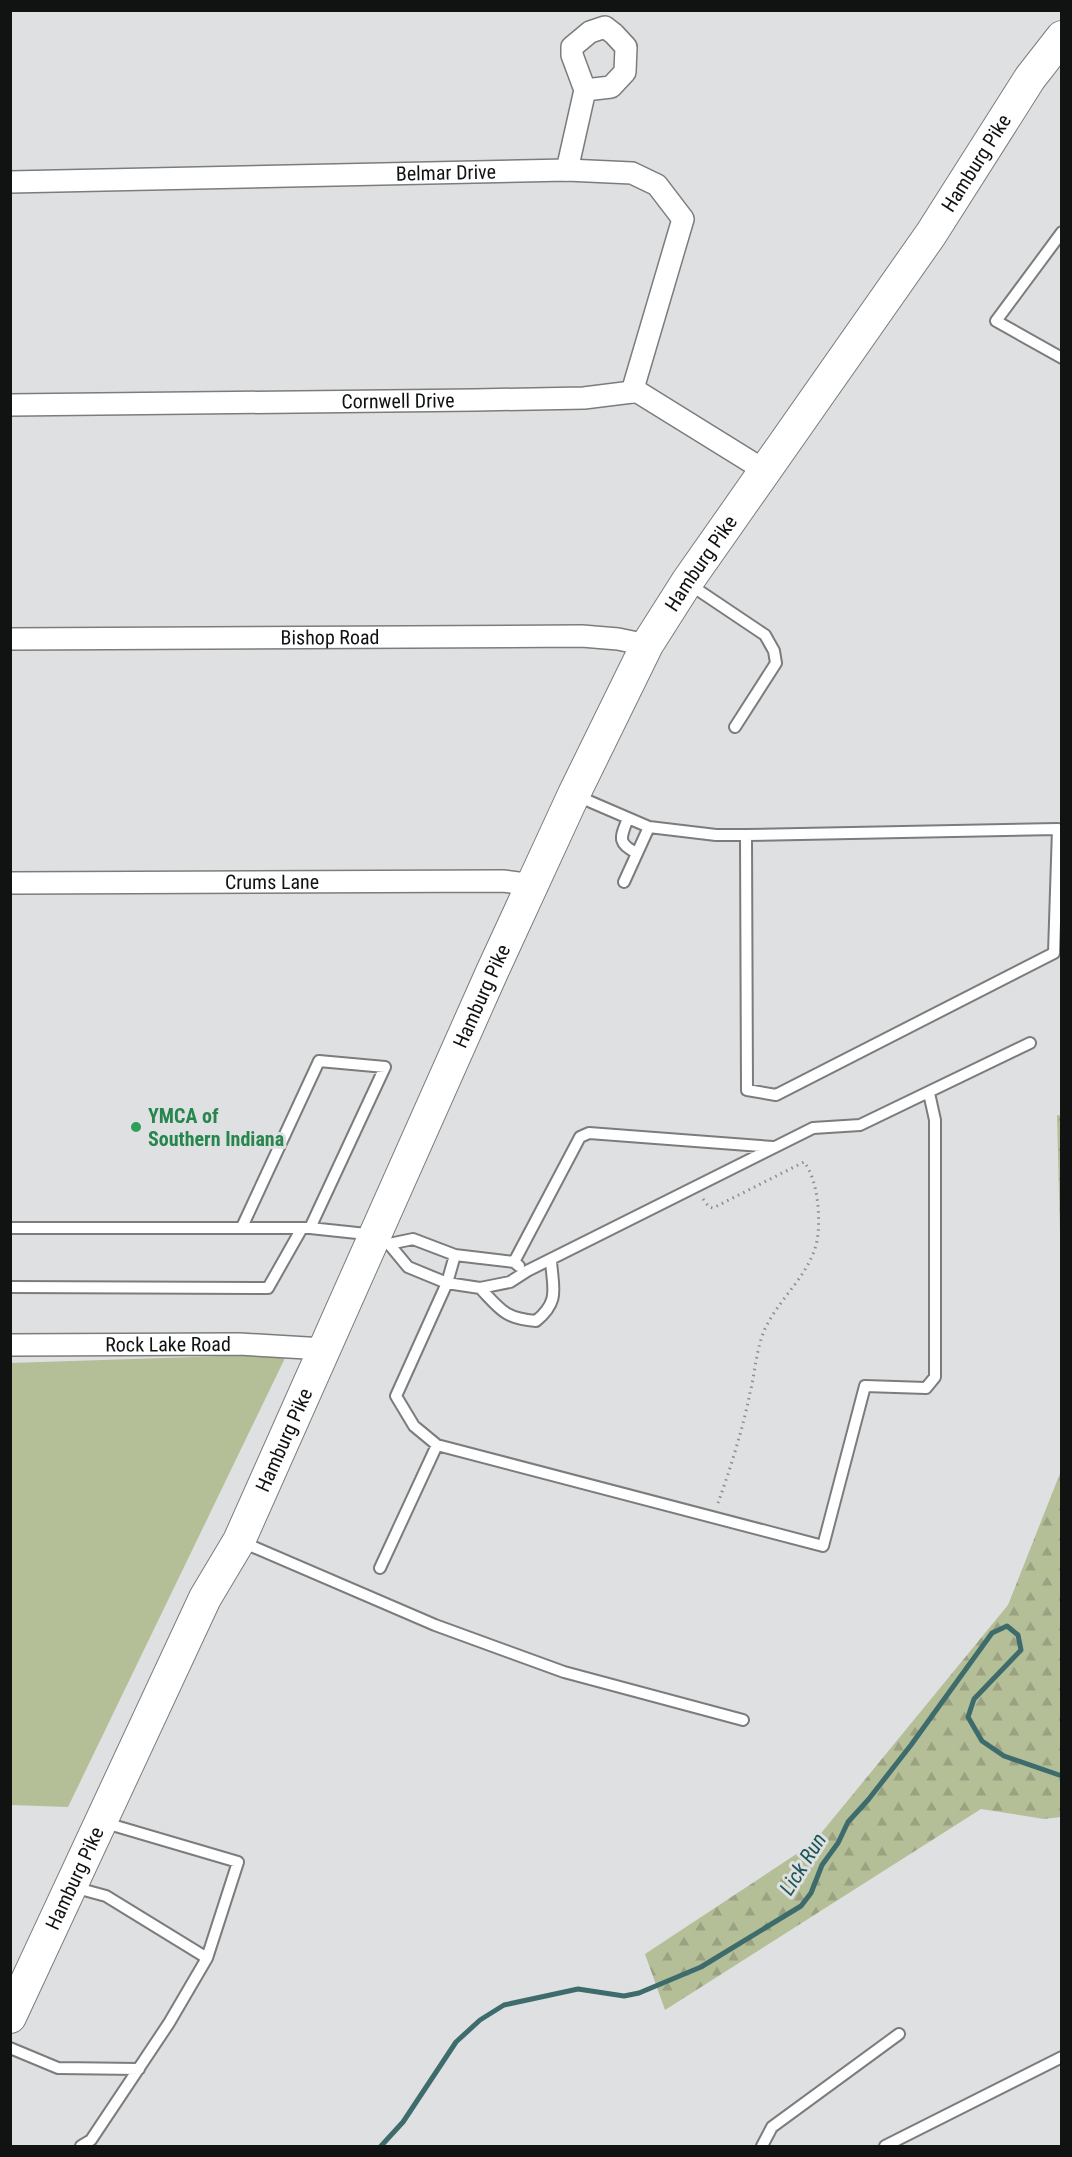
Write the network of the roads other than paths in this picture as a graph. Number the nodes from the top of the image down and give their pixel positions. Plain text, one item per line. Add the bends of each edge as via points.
1 (1062, 37) edge
2 (585, 90) dead end
3 (567, 170) junction
4 (10, 182) edge
5 (1062, 232) edge
6 (1062, 358) edge
7 (633, 392) junction
8 (10, 405) edge
9 (764, 470) junction
10 (687, 582) junction
11 (10, 639) edge
12 (647, 645) junction
13 (735, 727) dead end
14 (574, 794) junction
15 (628, 818) junction
16 (649, 827) junction
17 (746, 835) junction
18 (637, 853) junction
19 (624, 882) dead end
20 (10, 883) edge
21 (533, 885) junction
22 (1030, 1043) dead end
23 (929, 1093) junction
24 (774, 1148) junction
25 (242, 1227) junction
26 (10, 1228) edge
27 (306, 1228) junction
28 (382, 1239) junction
29 (454, 1255) junction
30 (550, 1261) junction
31 (514, 1262) junction
32 (527, 1271) junction
33 (447, 1283) junction
34 (10, 1287) edge
35 (480, 1288) junction
36 (10, 1345) edge
37 (324, 1349) junction
38 (437, 1444) junction
39 (239, 1541) junction
40 (380, 1568) dead end
41 (743, 1720) dead end
42 (101, 1822) junction
43 (71, 1886) junction
44 (207, 1958) junction
45 (10, 2017) edge
46 (899, 2034) dead end
47 (10, 2048) edge
48 (1062, 2057) edge
49 (139, 2069) junction
50 (81, 2146) edge
51 (762, 2146) edge
52 (885, 2146) edge

1 - 9 main road, Hamburg Pike via 1030,78 931,234
2 - 3 street
3 - 4 street, Belmar Drive
3 - 7 street, Belmar Drive via 632,173 657,185 683,219
5 - 6 lane via 996,321
7 - 8 street, Cornwell Drive via 584,398
7 - 9 street
9 - 10 main road, Hamburg Pike
10 - 12 main road, Hamburg Pike
10 - 13 lane via 765,635 774,651 776,663
11 - 12 street, Bishop Road via 582,636
12 - 14 main road, Hamburg Pike
14 - 15 lane
14 - 21 main road, Hamburg Pike
15 - 16 lane
15 - 18 lane via 621,836 623,844
16 - 17 lane via 716,836
16 - 18 lane
17 - 17 lane via 1058,829 1054,953 776,1095 747,1090
18 - 19 lane
20 - 21 street, Crums Lane via 503,881
21 - 28 main road, Hamburg Pike via 492,972
22 - 23 lane
23 - 24 lane via 860,1125 813,1128
23 - 38 lane via 935,1120 935,1377 926,1388 865,1386 823,1546
24 - 30 lane
24 - 31 lane via 589,1133 580,1137
25 - 26 lane
25 - 27 lane
25 - 27 lane via 319,1061 385,1067
27 - 28 lane
27 - 34 lane via 268,1288
28 - 29 lane via 413,1239
28 - 33 lane via 408,1267
28 - 37 main road, Hamburg Pike
29 - 31 lane
29 - 33 lane
30 - 32 lane
30 - 35 lane via 553,1296 548,1311 536,1321 517,1319 503,1312
31 - 32 lane
32 - 35 lane via 510,1282
33 - 35 lane
33 - 38 lane via 396,1396 414,1426
36 - 37 street, Rock Lake Road via 239,1344
37 - 39 main road, Hamburg Pike
38 - 40 lane
39 - 41 lane via 435,1625 564,1672
39 - 42 main road, Hamburg Pike via 205,1598
42 - 43 main road, Hamburg Pike
42 - 44 lane via 238,1862
43 - 44 lane via 106,1896
43 - 45 main road, Hamburg Pike
44 - 49 lane
46 - 51 lane via 772,2127
47 - 49 lane via 58,2068
48 - 52 lane
49 - 50 lane via 91,2140

